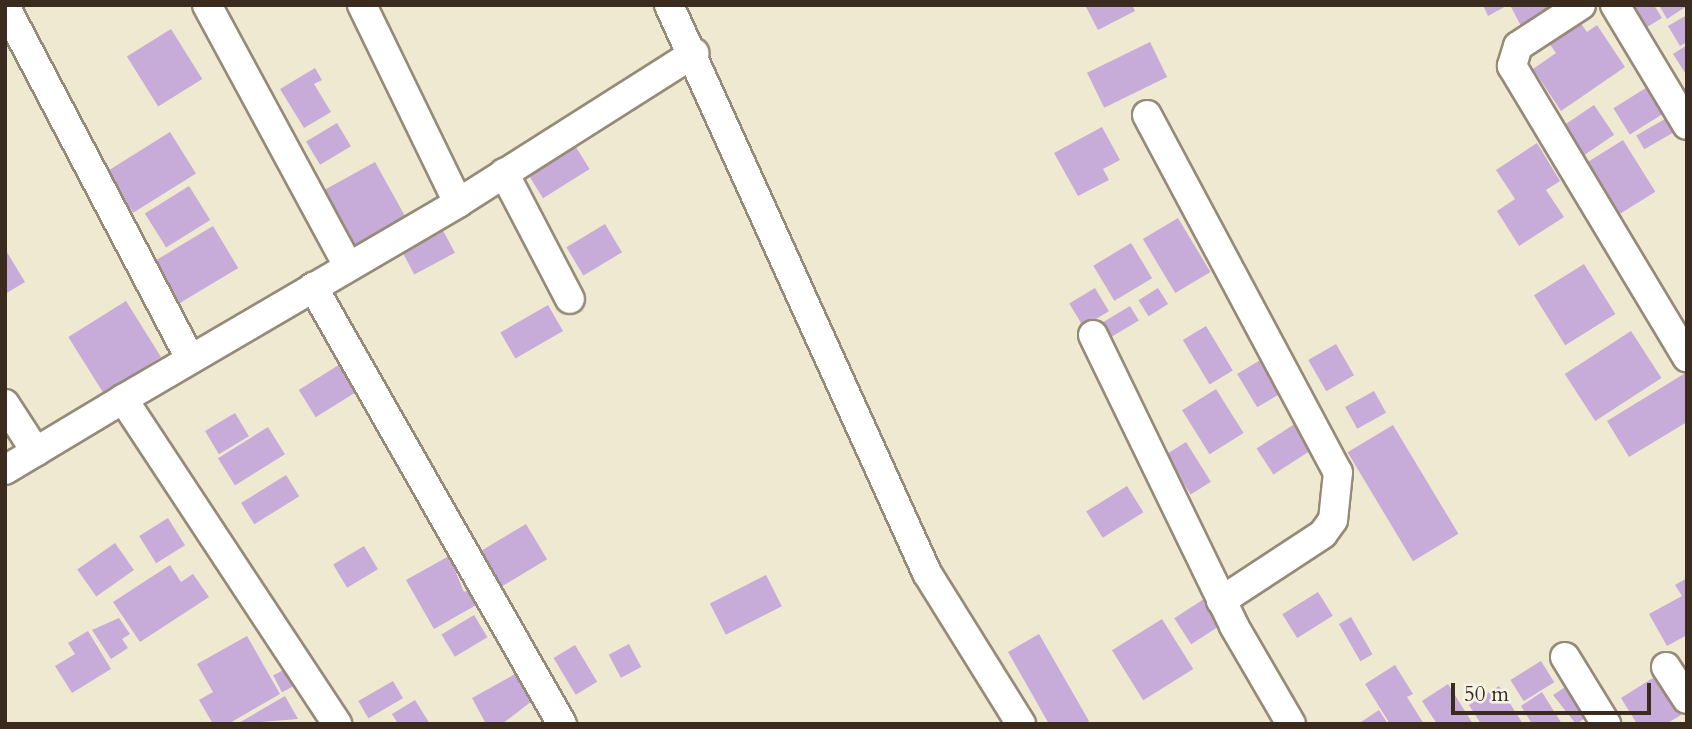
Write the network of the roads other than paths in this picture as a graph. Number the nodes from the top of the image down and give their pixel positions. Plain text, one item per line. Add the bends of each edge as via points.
1 (207, 5) edge
2 (362, 5) edge
3 (669, 5) edge
4 (1581, 5) edge
5 (1615, 5) edge
6 (5, 6) edge
7 (694, 53) junction
8 (1147, 115) dead end
9 (1687, 125) edge
10 (504, 173) junction
11 (458, 203) junction
12 (348, 266) junction
13 (313, 286) junction
14 (570, 299) dead end
15 (1093, 335) dead end
16 (1687, 357) edge
17 (190, 358) junction
18 (123, 399) junction
19 (5, 404) edge
20 (36, 452) junction
21 (5, 470) edge
22 (1221, 600) junction
23 (1565, 657) dead end
24 (1665, 667) dead end
25 (1687, 699) edge
26 (337, 724) edge
27 (562, 724) edge
28 (1021, 724) edge
29 (1291, 724) edge
30 (1606, 724) edge

1 - 12 street
2 - 11 street
3 - 7 street
4 - 16 street via 1518,46 1512,66
5 - 9 street
6 - 17 street
7 - 10 street
7 - 28 street via 928,573
8 - 22 street via 1338,472 1333,520 1323,534
10 - 11 street
10 - 14 street
11 - 12 street
12 - 13 street
13 - 17 street
13 - 27 street
15 - 22 street
17 - 18 street
18 - 20 street
18 - 26 street
19 - 20 street
20 - 21 street
22 - 29 street
23 - 30 street
24 - 25 street

